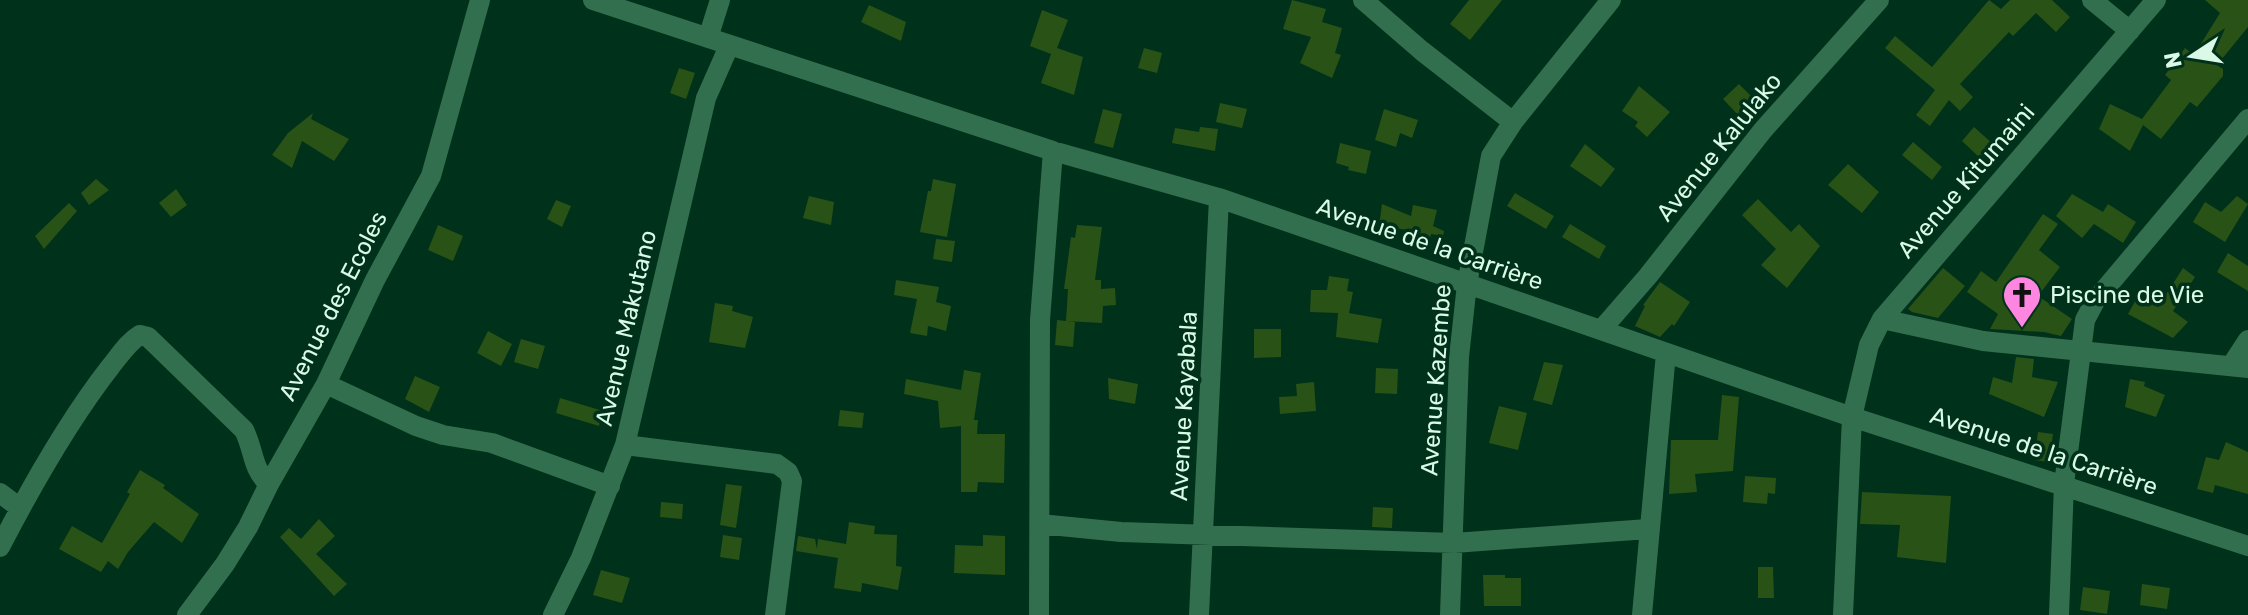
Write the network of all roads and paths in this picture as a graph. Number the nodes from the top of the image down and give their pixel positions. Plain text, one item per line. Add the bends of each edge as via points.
1 (480, 0) edge
2 (593, 0) edge
3 (720, 0) edge
4 (1363, 0) edge
5 (1611, 0) edge
6 (1879, 0) edge
7 (2092, 0) edge
8 (2156, 0) edge
9 (2130, 31) junction
10 (708, 38) junction
11 (729, 46) junction
12 (2248, 119) edge
13 (1513, 122) junction
14 (1053, 151) junction
15 (1219, 198) junction
16 (1467, 284) junction
17 (1882, 319) junction
18 (1601, 330) junction
19 (2248, 340) edge
20 (2082, 351) junction
21 (1666, 353) junction
22 (2239, 367) edge
23 (326, 384) junction
24 (1852, 417) junction
25 (625, 445) junction
26 (269, 484) junction
27 (2064, 484) junction
28 (610, 486) junction
29 (0, 493) edge
30 (20, 508) junction
31 (1040, 524) junction
32 (1648, 529) junction
33 (1204, 536) junction
34 (1454, 543) junction
35 (2248, 546) edge
36 (0, 547) edge
37 (187, 615) edge
38 (553, 615) edge
39 (775, 615) edge
40 (1039, 615) edge
41 (1199, 615) edge
42 (1450, 615) edge
43 (1642, 615) edge
44 (1843, 615) edge
45 (2059, 615) edge

1 - 23 street, Avenue des Ecoles via 431,176
2 - 10 street, Avenue de la Carrière
3 - 10 street
4 - 13 street
5 - 13 street, Avenue Kazembe
6 - 18 street, Avenue Kalulako via 1763,130
7 - 9 street
8 - 9 street, Avenue Kitumaini
9 - 17 street, Avenue Kitumaini
10 - 11 street, Avenue de la Carrière
11 - 14 street, Avenue de la Carrière
11 - 25 street, Avenue Makutano via 706,98
12 - 20 street via 2095,301 2085,320
13 - 16 street, Avenue Kazembe via 1491,156
14 - 15 street, Avenue de la Carrière
14 - 31 street via 1040,320
15 - 16 street, Avenue de la Carrière
15 - 33 street, Avenue Kayabala
16 - 18 street, Avenue de la Carrière
16 - 34 street, Avenue Kazembe via 1459,357
17 - 20 street via 1983,341
17 - 24 street, Avenue Kitumaini via 1869,345
18 - 21 street, Avenue de la Carrière
19 - 22 street
20 - 22 street
20 - 27 street
21 - 24 street, Avenue de la Carrière
21 - 32 street
23 - 26 street, Avenue des Ecoles
23 - 28 street via 416,426 492,443
24 - 27 street, Avenue de la Carrière
24 - 44 street, Avenue Kitumaini
25 - 28 street, Avenue Makutano
25 - 39 street via 777,464 788,472 792,481
26 - 30 street via 256,471 244,430 140,335 91,391
26 - 37 street, Avenue des Ecoles via 225,564
27 - 35 street, Avenue de la Carrière
27 - 45 street
28 - 38 street, Avenue Makutano
29 - 30 street
30 - 36 street
31 - 33 street
31 - 40 street
32 - 34 street
32 - 43 street
33 - 34 street
33 - 41 street, Avenue Kayabala
34 - 42 street, Avenue Kazembe

